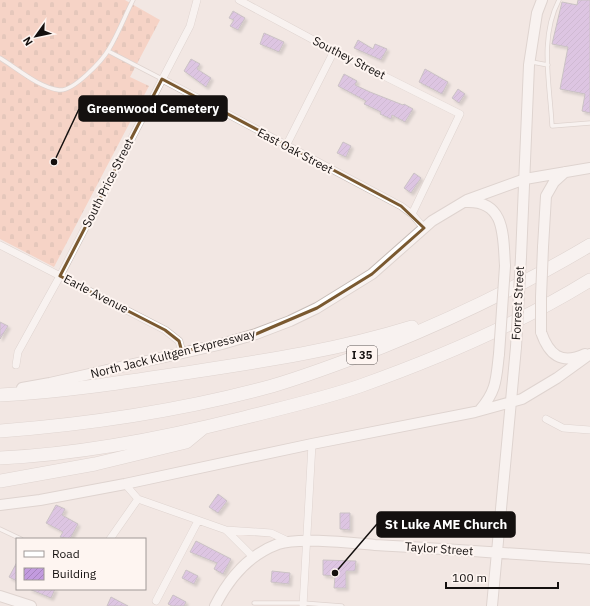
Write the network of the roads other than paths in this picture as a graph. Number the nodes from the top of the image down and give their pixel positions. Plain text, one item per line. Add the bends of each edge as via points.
1 (131, 0) edge
2 (197, 0) edge
3 (240, 0) edge
4 (542, 0) edge
5 (559, 0) edge
6 (108, 51) junction
7 (334, 51) junction
8 (0, 58) edge
9 (530, 61) junction
10 (548, 65) junction
11 (162, 79) junction
12 (590, 123) edge
13 (286, 146) junction
14 (590, 168) edge
15 (565, 172) junction
16 (525, 179) junction
17 (464, 202) junction
18 (412, 214) junction
19 (424, 228) junction
20 (0, 245) edge
21 (590, 245) edge
22 (60, 276) junction
23 (590, 282) edge
24 (482, 304) junction
25 (182, 352) junction
26 (590, 353) edge
27 (16, 366) dead end
28 (0, 391) edge
29 (0, 395) edge
30 (510, 403) junction
31 (480, 410) junction
32 (546, 419) dead end
33 (204, 427) junction
34 (590, 430) edge
35 (0, 431) edge
36 (312, 444) junction
37 (0, 458) edge
38 (0, 481) edge
39 (125, 484) junction
40 (138, 499) junction
41 (0, 505) edge
42 (198, 520) junction
43 (0, 529) edge
44 (226, 530) junction
45 (19, 538) edge
46 (111, 538) edge
47 (288, 541) junction
48 (307, 542) junction
49 (496, 552) junction
50 (253, 557) junction
51 (590, 559) edge
52 (0, 596) edge
53 (156, 601) dead end
54 (254, 603) dead end
55 (303, 604) edge
56 (31, 606) edge
57 (215, 606) edge
58 (342, 606) edge
59 (492, 606) edge

1 - 6 lane
2 - 11 street, South Price Street via 190,26
3 - 7 street, Southey Street
4 - 9 main road, Forrest Street via 537,13
5 - 10 lane via 551,15 546,43
6 - 8 lane via 83,79 60,91 45,86
6 - 11 lane
7 - 13 street
7 - 18 street, Southey Street via 460,114
9 - 10 lane
9 - 16 main road, Forrest Street
10 - 12 lane via 552,126
11 - 13 street, East Oak Street
11 - 22 street, South Price Street
13 - 18 street, East Oak Street
14 - 15 main road, North Jack Kultgen Expressway
15 - 16 main road, North Jack Kultgen Expressway
15 - 26 main road, bridge via 554,182 546,196 541,332 545,343 556,356 566,359
16 - 17 main road, North Jack Kultgen Expressway
16 - 30 main road, Forrest Street, bridge via 516,347
17 - 19 main road, North Jack Kultgen Expressway
17 - 31 main road, bridge via 485,205 501,221 503,233 505,266 499,354 494,390 491,398
18 - 19 street, East Oak Street
19 - 25 main road, North Jack Kultgen Expressway via 372,274 317,308 256,334
20 - 22 street, Earle Avenue
21 - 24 highway, I 35
22 - 25 street, Earle Avenue via 165,330 179,341
22 - 27 street, South Price Street via 18,352
23 - 33 highway, I 35 via 474,340 360,386
24 - 29 highway via 349,345 290,357 129,381
24 - 35 highway, I 35 via 357,357 272,386 134,415
25 - 28 main road, North Jack Kultgen Expressway via 50,383
26 - 30 main road via 537,391
30 - 31 main road
30 - 49 main road, Forrest Street
31 - 36 main road
32 - 34 street via 563,428
33 - 37 highway, I 35 via 66,452
33 - 38 highway via 186,442 95,464
36 - 39 main road
36 - 48 street
39 - 40 street, Taylor Street
39 - 41 main road
40 - 42 street, Taylor Street
40 - 46 street
42 - 44 street, Taylor Street
42 - 53 street
43 - 45 lane
44 - 47 street, Taylor Street via 271,533
44 - 50 street, Taylor Street
47 - 48 main road, Taylor Street
47 - 50 main road, Taylor Street
48 - 49 main road, Taylor Street
48 - 55 street
49 - 51 main road, Taylor Street
49 - 59 main road, Forrest Street
50 - 57 main road via 236,573
52 - 56 main road
54 - 55 lane
55 - 58 lane

